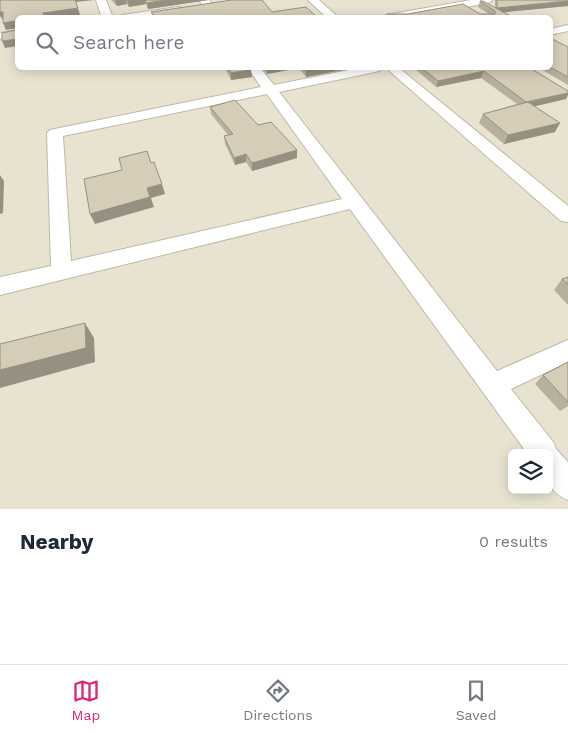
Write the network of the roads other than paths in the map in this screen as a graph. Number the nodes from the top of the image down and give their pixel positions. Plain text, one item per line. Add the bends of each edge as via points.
1 (101, 0) edge
2 (313, 0) edge
3 (488, 0) edge
4 (460, 2) edge
5 (203, 5) edge
6 (479, 13) edge
7 (107, 15) edge
8 (141, 15) edge
9 (214, 15) edge
10 (330, 15) edge
11 (400, 15) edge
12 (568, 28) edge
13 (553, 31) edge
14 (15, 34) edge
15 (0, 36) edge
16 (255, 70) edge
17 (365, 70) edge
18 (394, 70) edge
19 (269, 89) junction
20 (354, 202) junction
21 (568, 216) edge
22 (61, 272) junction
23 (0, 286) edge
24 (568, 351) edge
25 (493, 385) junction
26 (541, 449) edge
27 (553, 465) edge
28 (568, 485) edge

1 - 7 street
2 - 10 street
3 - 4 street
4 - 6 street
4 - 11 street
5 - 8 street
5 - 9 street
12 - 13 street
14 - 15 street
16 - 19 street
17 - 19 street
18 - 21 street
19 - 20 street
19 - 22 street via 55,133
20 - 22 street
20 - 25 street
22 - 23 street
24 - 25 street
25 - 26 street
27 - 28 street

